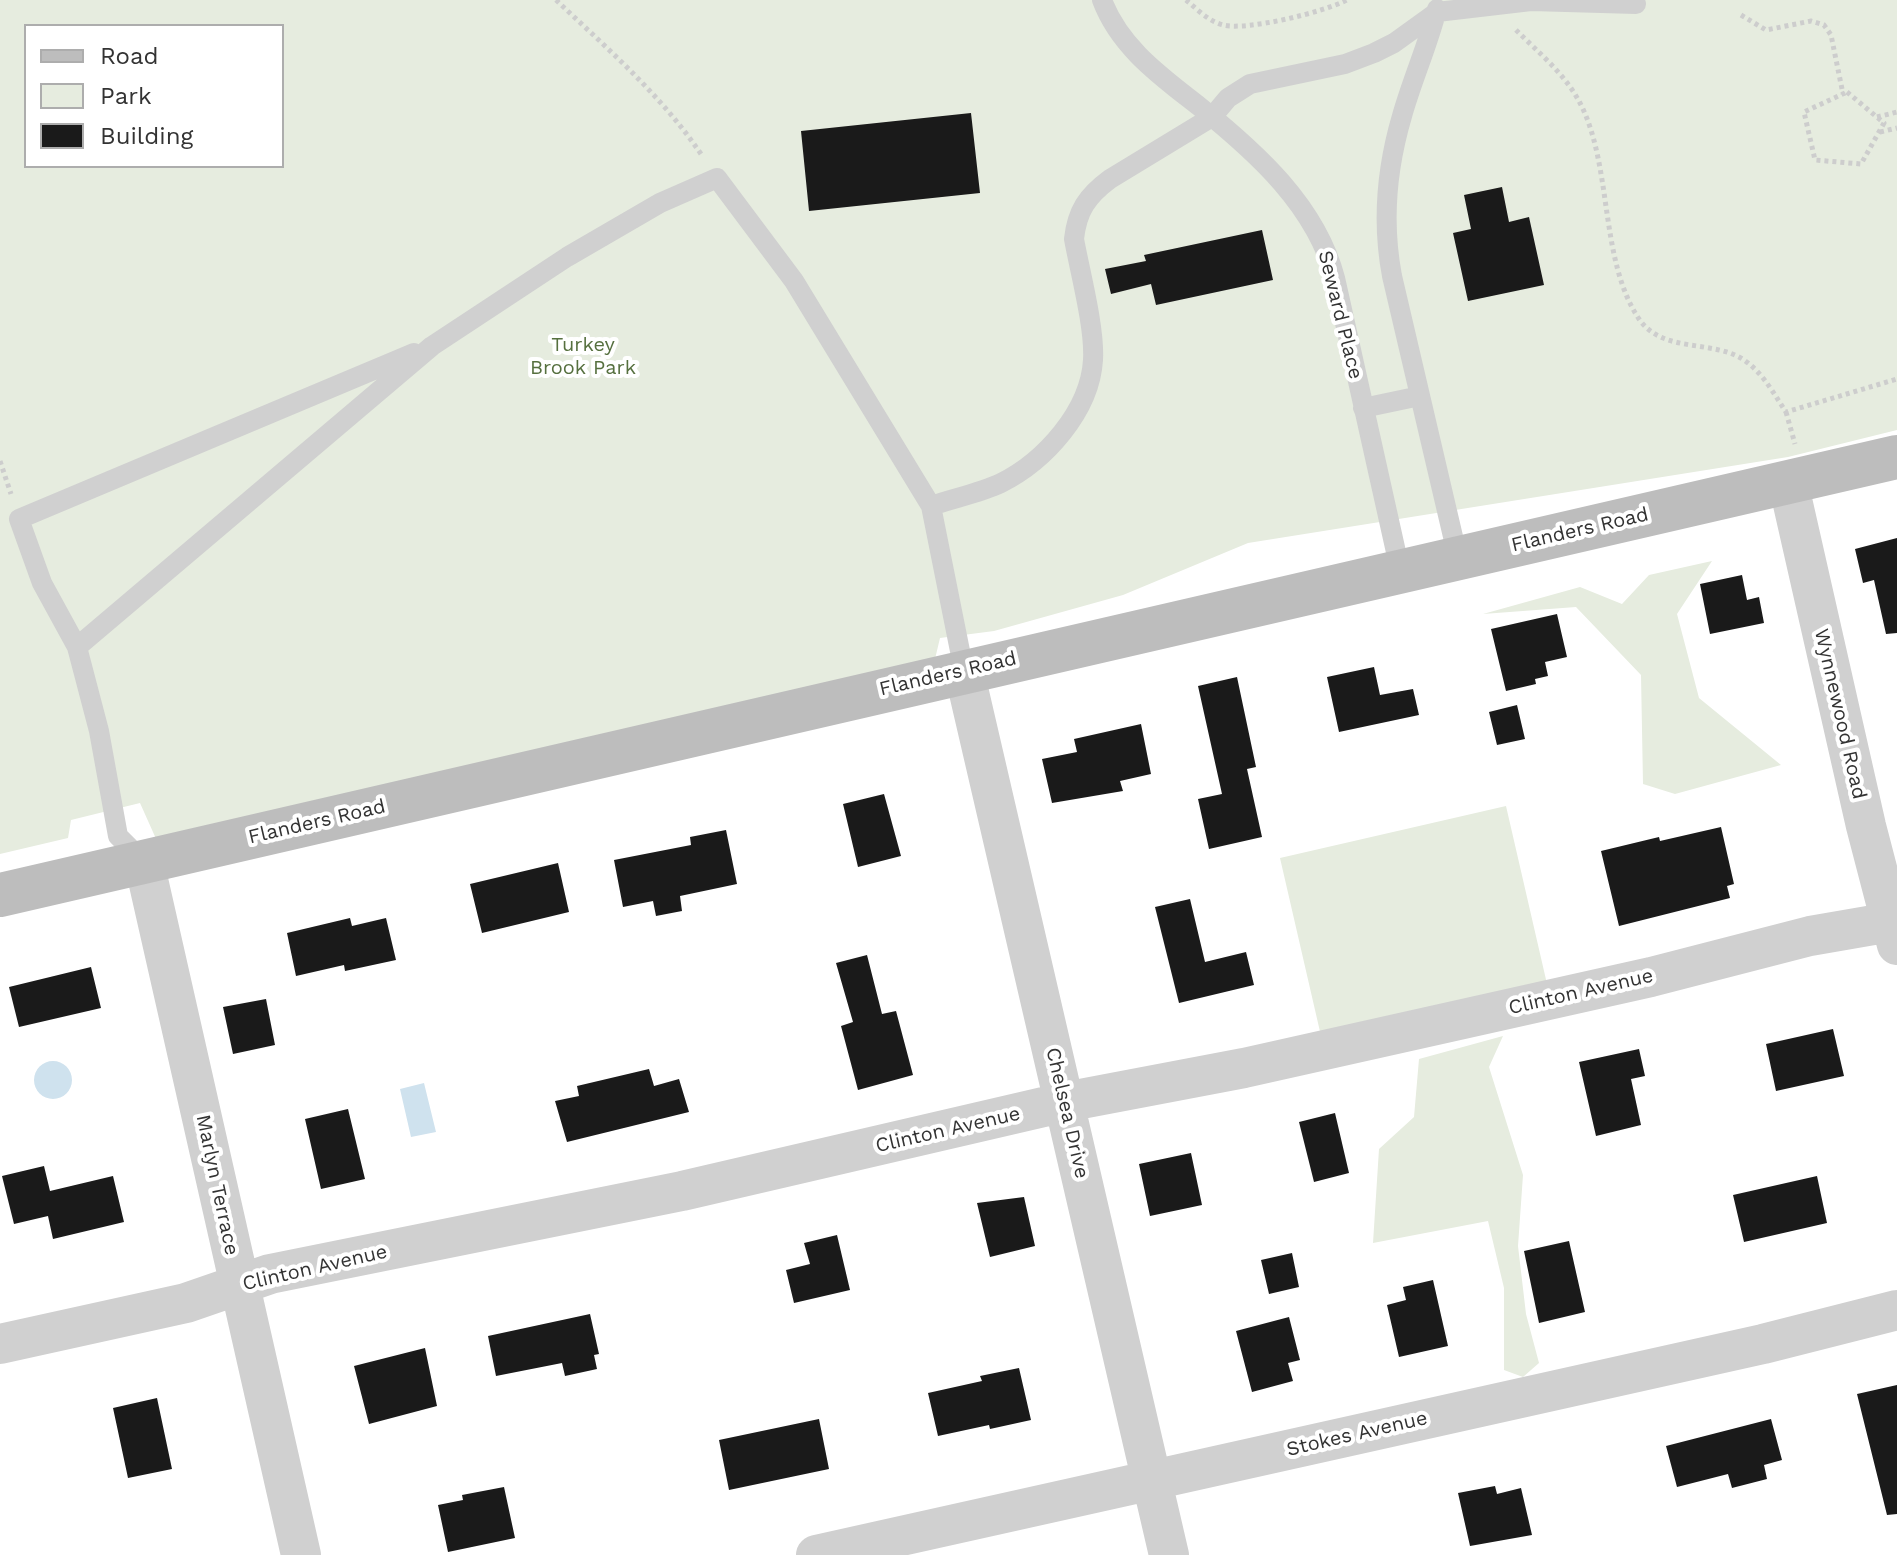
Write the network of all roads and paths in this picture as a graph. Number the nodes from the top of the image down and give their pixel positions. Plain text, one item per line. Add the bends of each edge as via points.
1 (556, 0) edge
2 (1102, 0) edge
3 (1186, 0) edge
4 (1347, 0) edge
5 (1636, 4) dead end
6 (1438, 6) edge
7 (1493, 6) junction
8 (1741, 15) dead end
9 (1843, 94) junction
10 (1897, 112) edge
11 (1212, 117) junction
12 (1876, 117) junction
13 (1897, 128) edge
14 (1880, 132) junction
15 (717, 178) junction
16 (432, 346) junction
17 (1897, 379) edge
18 (1420, 396) junction
19 (1363, 408) junction
20 (1786, 412) junction
21 (1793, 432) dead end
22 (1897, 457) edge
23 (0, 461) edge
24 (1788, 482) junction
25 (931, 506) junction
26 (19, 519) junction
27 (1458, 558) junction
28 (1400, 570) junction
29 (77, 647) junction
30 (964, 671) junction
31 (144, 862) junction
32 (0, 895) edge
33 (1895, 929) edge
34 (1065, 1102) junction
35 (238, 1285) junction
36 (1897, 1310) edge
37 (0, 1344) edge
38 (1151, 1480) junction
39 (301, 1555) edge
40 (816, 1555) edge
41 (1169, 1555) edge

1 - 15 path via 673,114
2 - 11 lane, Seward Place via 1128,45
3 - 4 path via 1203,15 1233,26
5 - 7 lane via 1550,0
6 - 7 lane
6 - 11 lane via 1374,53 1250,84
6 - 18 lane via 1402,116 1386,223 1392,276
7 - 20 path via 1580,102 1625,293 1642,323 1677,343 1743,359
8 - 9 path via 1766,30 1811,21 1824,25 1831,35
9 - 12 path
9 - 14 path via 1804,112 1815,160 1861,164
10 - 12 path
11 - 19 lane, Seward Place via 1286,187 1318,232 1331,264
11 - 25 lane via 1110,179 1083,205 1074,239 1093,360 1078,409 1062,432 1023,470 1000,484
12 - 14 path via 1884,123
13 - 14 path
15 - 16 lane via 660,203 580,250
15 - 25 lane via 794,281
16 - 26 lane
16 - 29 lane
17 - 20 path
18 - 19 lane
18 - 27 lane
19 - 28 lane, Seward Place
20 - 21 path
22 - 24 main road, Flanders Road
23 - 26 path
24 - 27 main road, Flanders Road
24 - 33 street, Wynnewood Road
25 - 30 lane
26 - 29 lane via 42,583
27 - 28 main road, Flanders Road
28 - 30 main road, Flanders Road
29 - 31 lane via 118,836
30 - 31 main road, Flanders Road
30 - 34 street, Chelsea Drive
31 - 32 main road, Flanders Road
31 - 35 street, Marlyn Terrace
33 - 34 street, Clinton Avenue via 1810,936 1303,1055
34 - 35 street, Clinton Avenue via 682,1191 270,1274
34 - 38 street, Chelsea Drive
35 - 37 street, Clinton Avenue via 186,1303
35 - 39 street, Marlyn Terrace
36 - 38 street, Stokes Avenue
38 - 40 street, Stokes Avenue
38 - 41 street, Chelsea Drive

